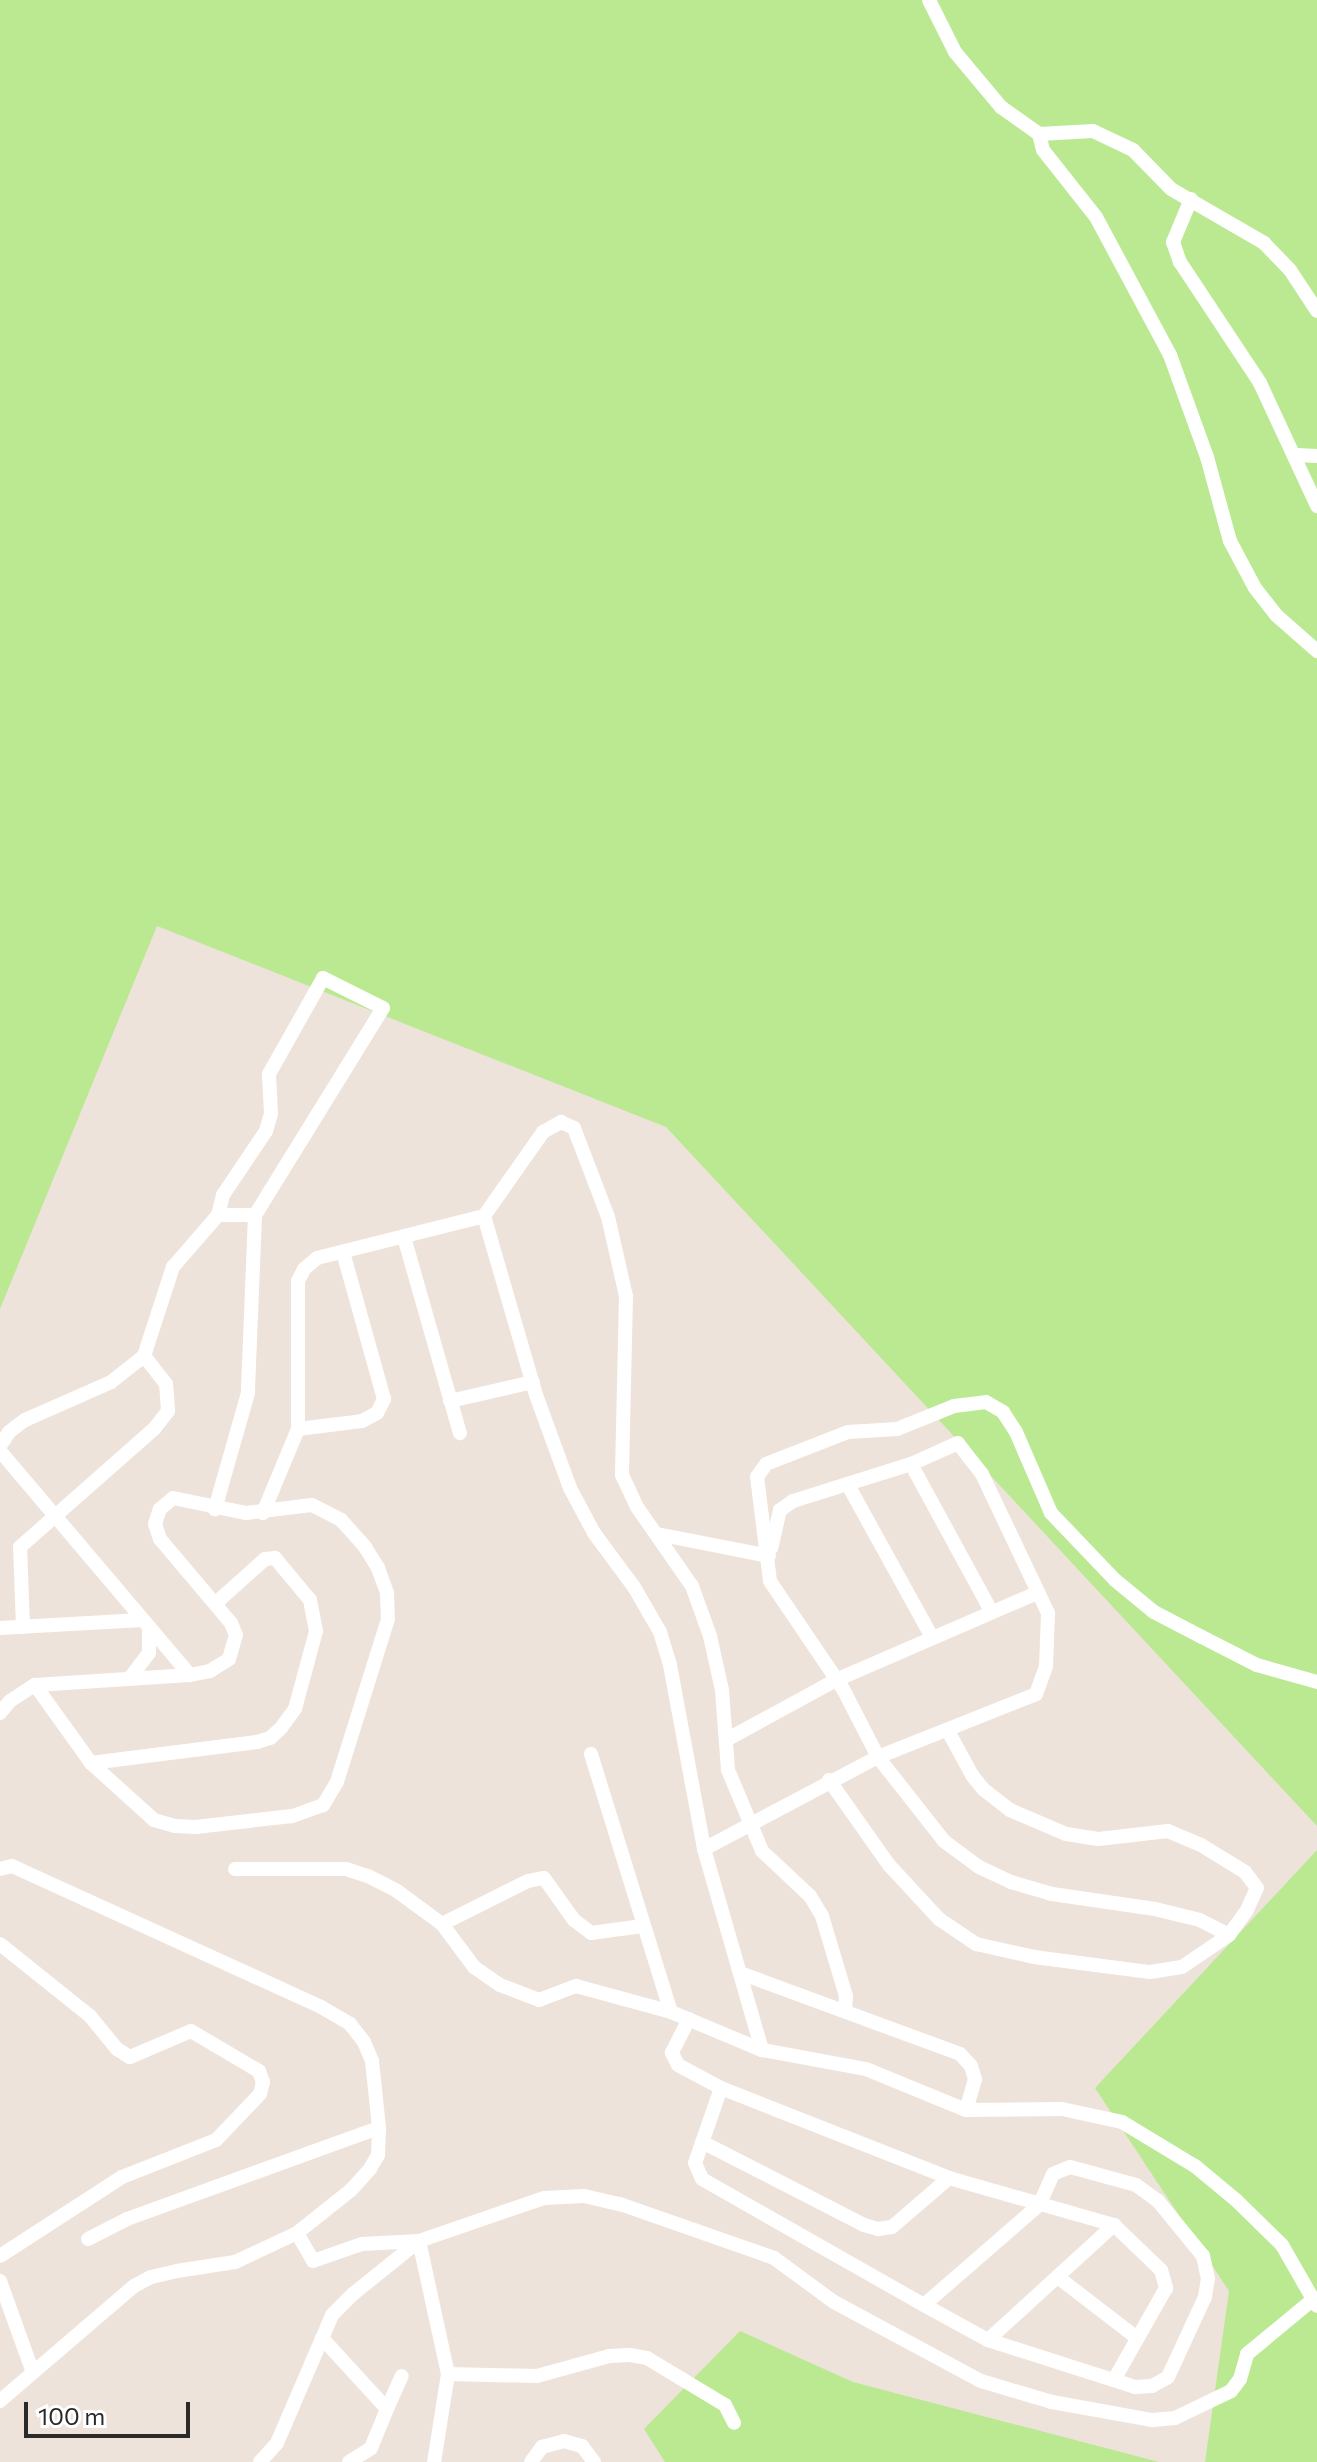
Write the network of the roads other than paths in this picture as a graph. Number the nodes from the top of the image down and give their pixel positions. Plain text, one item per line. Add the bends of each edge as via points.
1 (929, 0) edge
2 (1039, 134) junction
3 (1191, 199) junction
4 (1317, 311) edge
5 (1297, 455) junction
6 (1317, 456) edge
7 (1317, 506) edge
8 (1317, 651) edge
9 (218, 1215) junction
10 (255, 1215) junction
11 (484, 1216) junction
12 (404, 1237) junction
13 (343, 1252) junction
14 (144, 1356) junction
15 (533, 1382) junction
16 (450, 1401) junction
17 (298, 1429) junction
18 (460, 1433) dead end
19 (0, 1448) edge
20 (911, 1464) junction
21 (848, 1485) junction
22 (215, 1509) junction
23 (263, 1513) junction
24 (58, 1515) junction
25 (657, 1534) junction
26 (769, 1556) junction
27 (1037, 1593) junction
28 (216, 1603) junction
29 (991, 1611) junction
30 (146, 1624) junction
31 (23, 1627) junction
32 (0, 1628) edge
33 (932, 1637) junction
34 (190, 1675) junction
35 (130, 1678) junction
36 (836, 1680) junction
37 (1317, 1682) edge
38 (35, 1685) junction
39 (0, 1713) edge
40 (948, 1731) junction
41 (726, 1740) junction
42 (591, 1754) dead end
43 (878, 1757) junction
44 (91, 1763) junction
45 (829, 1780) junction
46 (749, 1823) junction
47 (704, 1849) junction
48 (0, 1869) edge
49 (235, 1869) dead end
50 (442, 1924) junction
51 (643, 1926) junction
52 (1229, 1935) junction
53 (0, 1944) edge
54 (740, 1973) junction
55 (845, 2011) junction
56 (671, 2012) junction
57 (689, 2019) junction
58 (762, 2050) junction
59 (721, 2088) junction
60 (966, 2110) junction
61 (379, 2128) junction
62 (702, 2142) junction
63 (949, 2178) junction
64 (1039, 2205) junction
65 (1114, 2225) junction
66 (297, 2233) junction
67 (88, 2239) dead end
68 (419, 2241) junction
69 (0, 2256) edge
70 (1059, 2278) junction
71 (0, 2281) edge
72 (1314, 2304) edge
73 (924, 2305) junction
74 (322, 2338) junction
75 (1137, 2338) junction
76 (988, 2340) junction
77 (32, 2370) junction
78 (448, 2374) junction
79 (402, 2376) dead end
80 (1114, 2380) junction
81 (0, 2401) edge
82 (387, 2409) junction
83 (734, 2423) dead end
84 (597, 2461) edge
85 (260, 2462) edge
86 (349, 2462) edge
87 (434, 2462) edge
88 (531, 2462) edge

1 - 2 street via 955,52 985,91
2 - 3 street via 1103,135 1133,150 1171,189
2 - 8 street via 1043,150 1103,230 1170,355 1230,541 1255,588
3 - 4 street via 1264,243
3 - 5 street via 1173,242 1180,262 1260,383
5 - 6 street
5 - 7 street
9 - 10 street
9 - 10 street via 223,1195 266,1131 271,1114 269,1074 323,978 383,1008
9 - 14 street via 173,1267
10 - 22 street via 248,1393
11 - 12 street
11 - 15 street
11 - 25 street via 543,1132 561,1122 574,1128 608,1217 626,1296 622,1475
12 - 13 street
12 - 16 street
13 - 17 street via 317,1258 298,1281
13 - 17 street via 384,1399 377,1413 362,1421
14 - 19 street via 111,1382 32,1415 9,1432
14 - 24 street via 166,1384 168,1411
15 - 16 street
15 - 47 street via 570,1488 660,1632
16 - 18 street
17 - 23 street
19 - 24 street
20 - 21 street
20 - 27 street via 958,1443 982,1474
20 - 29 street
21 - 26 street via 780,1510
21 - 33 street
22 - 23 street
22 - 28 street via 173,1498 160,1509 155,1524 160,1539
23 - 44 street via 312,1505 341,1520 378,1568 387,1593 388,1619 323,1805 292,1816 175,1826 154,1820
24 - 30 street
24 - 31 street via 20,1547
25 - 26 street
25 - 41 street via 692,1586 710,1636
26 - 36 street via 770,1581
26 - 37 street via 757,1477 766,1464 848,1432 897,1429 970,1402 986,1402 1003,1412 1016,1432 1051,1513 1115,1580 1154,1612 1257,1665
27 - 29 street
27 - 40 street via 1048,1613 1046,1666 1036,1694
28 - 34 street via 231,1623 236,1647 222,1666
28 - 44 street via 265,1559 275,1558 310,1600 316,1631 295,1709 281,1728 257,1742
29 - 33 street
30 - 31 street
30 - 34 street
30 - 35 street via 149,1653
31 - 32 street
33 - 36 street
34 - 35 street
35 - 38 street
36 - 41 street
36 - 43 street
38 - 39 street
38 - 44 street
40 - 43 street
40 - 52 street via 984,1790 1038,1825 1098,1839 1168,1831 1245,1872 1257,1888
41 - 46 street via 728,1770
42 - 51 street
43 - 45 street
43 - 52 street via 927,1823 979,1867 1052,1894 1155,1909 1200,1920
45 - 46 street
45 - 52 street via 889,1865 939,1919 976,1944 1150,1972 1182,1967
46 - 47 street
46 - 55 street via 762,1851 817,1906 832,1941
47 - 54 street
48 - 61 street via 12,1866 350,2024 372,2061
49 - 50 street via 346,1869 397,1891
50 - 51 street via 544,1878 574,1920 591,1933
50 - 56 street via 474,1967 500,1985 539,2000 576,1986
51 - 56 street
53 - 69 street via 90,2016 130,2057 191,2031 259,2071 263,2082 260,2094 216,2140 122,2177
54 - 55 street
54 - 58 street
55 - 60 street via 960,2054 975,2079
56 - 57 street
57 - 58 street
57 - 59 street via 672,2053 678,2065
58 - 60 street via 866,2069
59 - 62 street
59 - 63 street
60 - 72 street via 1062,2109 1122,2122 1149,2136 1195,2166 1282,2245
61 - 66 street via 378,2155 370,2169
61 - 67 street via 127,2219
62 - 63 street via 878,2229 892,2227
62 - 73 street via 695,2163 702,2179
63 - 64 street
64 - 65 street
64 - 73 street
64 - 80 street via 1053,2174 1070,2167 1136,2185 1158,2201 1203,2256 1205,2297 1168,2377 1135,2387
65 - 70 street
65 - 75 street via 1161,2270 1166,2288
66 - 68 street via 313,2261 362,2244
66 - 77 street via 235,2262 151,2277
68 - 72 street via 544,2198 584,2196 620,2204 774,2258 834,2302 981,2381 1052,2402 1152,2420 1175,2418 1231,2391 1247,2354
68 - 74 street via 332,2315
68 - 78 street
70 - 75 street
70 - 76 street
71 - 77 street
73 - 76 street
74 - 82 street
74 - 85 street via 277,2443
75 - 80 street
76 - 80 street
77 - 81 street
78 - 83 street via 537,2376 630,2355 647,2358 725,2405
78 - 87 street
79 - 82 street
82 - 86 street via 371,2448
84 - 88 street via 582,2446 564,2441 542,2447

